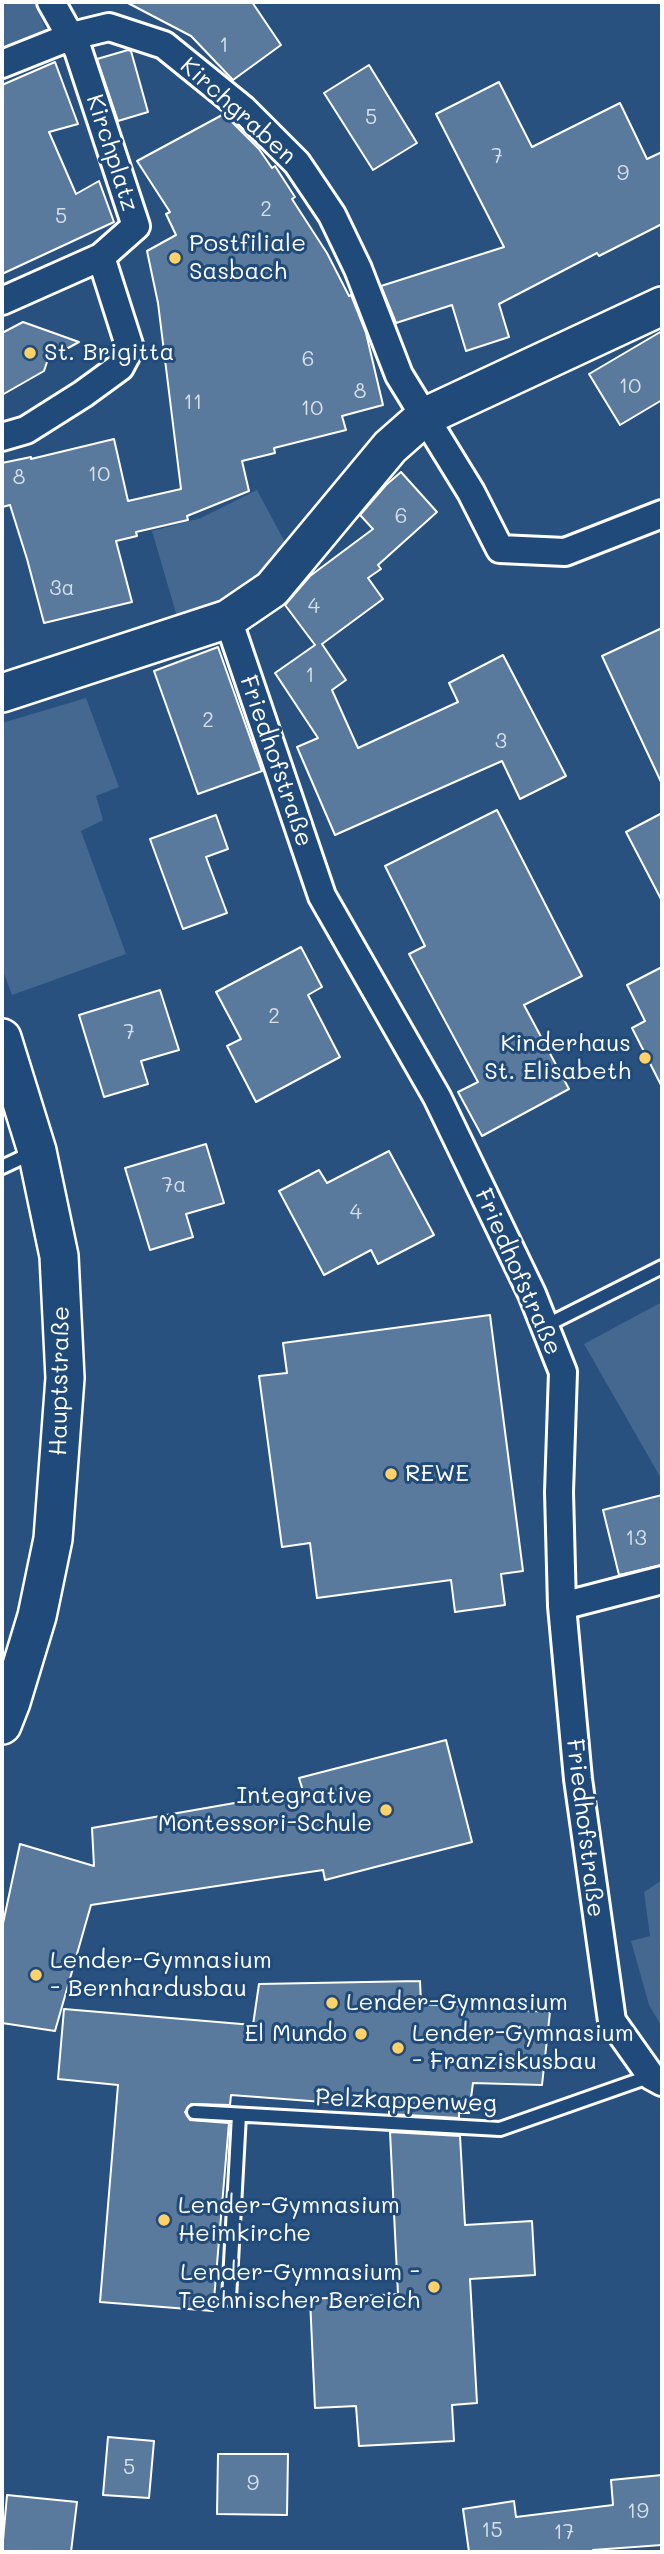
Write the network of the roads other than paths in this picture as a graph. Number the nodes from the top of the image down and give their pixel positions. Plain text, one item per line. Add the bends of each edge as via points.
1 (51, 2) edge
2 (72, 36) junction
3 (2, 64) edge
4 (101, 257) junction
5 (2, 301) edge
6 (662, 306) edge
7 (424, 417) junction
8 (2, 437) edge
9 (662, 514) edge
10 (228, 619) junction
11 (2, 694) edge
12 (2, 1038) edge
13 (37, 1151) junction
14 (2, 1167) edge
15 (662, 1267) edge
16 (545, 1326) junction
17 (662, 1580) edge
18 (562, 1606) junction
19 (2, 1725) edge
20 (657, 2079) edge
21 (194, 2112) dead end
22 (239, 2115) junction
23 (229, 2299) dead end

1 - 2 street
2 - 3 street, Kirchgraben
2 - 4 street, Kirchplatz via 136,226
2 - 7 street, Kirchgraben via 109,27 164,45 243,109 297,163 332,215 399,375
4 - 5 street, Kirchplatz
4 - 8 street via 130,348 120,367 26,430
6 - 7 street
7 - 9 street, Kirchgraben via 500,549 565,552
7 - 10 street via 390,447 280,581
10 - 11 street
10 - 16 street, Friedhofstraße via 322,896 437,1097
12 - 13 street, Hauptstraße
13 - 14 lane
13 - 19 street, Hauptstraße via 59,1256 63,1404 53,1539 37,1616
15 - 16 lane
16 - 18 street, Friedhofstraße via 563,1372
17 - 18 street
18 - 20 street, Friedhofstraße via 578,1779 612,2021
20 - 22 lane, Pelzkappenweg via 500,2129
21 - 22 lane, Pelzkappenweg
22 - 23 lane

